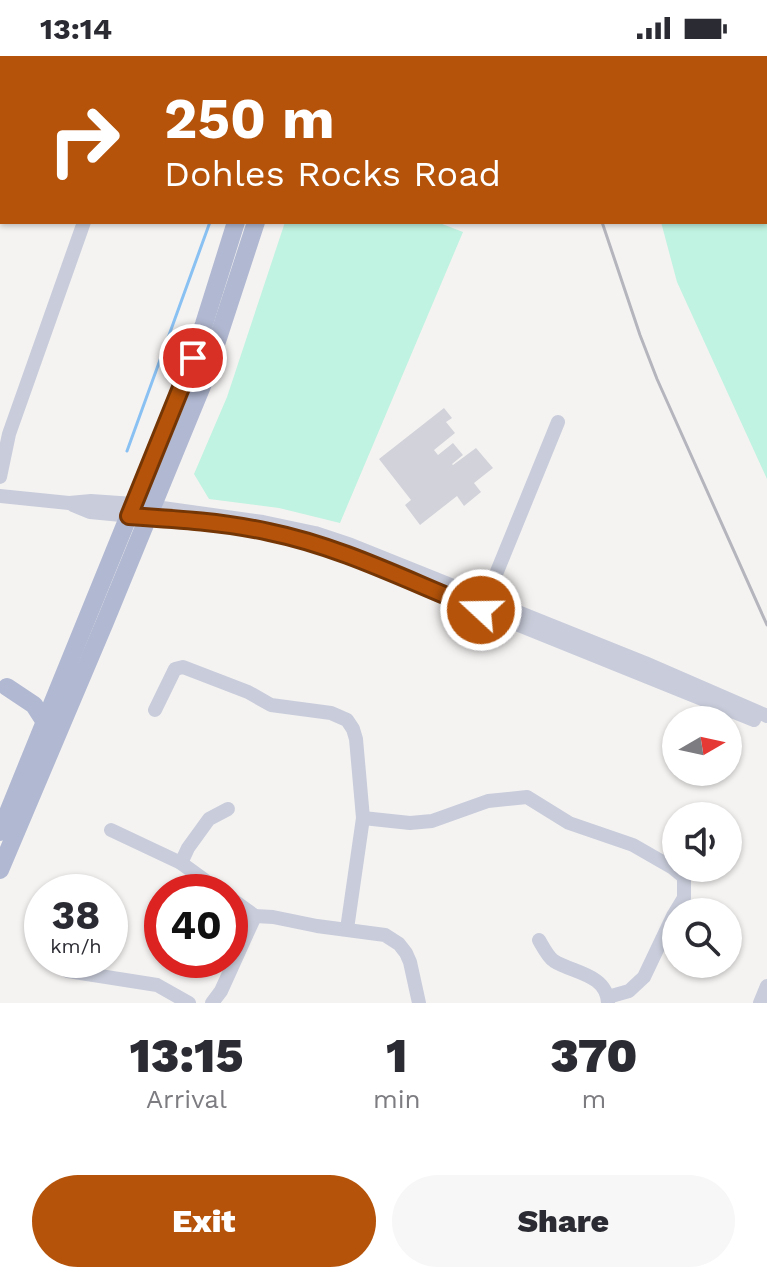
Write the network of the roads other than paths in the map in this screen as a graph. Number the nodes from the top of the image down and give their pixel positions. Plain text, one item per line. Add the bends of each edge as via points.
1 (83, 224) edge
2 (235, 224) edge
3 (255, 224) edge
4 (558, 422) dead end
5 (0, 477) edge
6 (0, 496) edge
7 (141, 511) junction
8 (484, 604) junction
9 (3, 689) edge
10 (155, 710) dead end
11 (767, 716) edge
12 (45, 722) junction
13 (767, 725) edge
14 (228, 809) dead end
15 (363, 818) junction
16 (111, 830) dead end
17 (3, 839) edge
18 (181, 863) junction
19 (0, 870) edge
20 (196, 874) edge
21 (248, 911) edge
22 (255, 916) junction
23 (347, 929) junction
24 (539, 940) dead end
25 (112, 978) edge
26 (767, 986) edge
27 (608, 1000) edge
28 (189, 1003) edge
29 (212, 1003) edge
30 (419, 1003) edge
31 (760, 1003) edge

1 - 5 street via 9,434
2 - 7 main road
3 - 7 main road via 204,381
4 - 8 street
6 - 7 street via 91,501
7 - 8 street via 302,540
7 - 12 main road
7 - 17 main road
8 - 11 street
8 - 13 street
9 - 12 main road via 34,705
10 - 15 street via 175,669 183,667 271,705 347,720 356,739
12 - 17 main road
14 - 18 street via 209,819
15 - 23 street
15 - 27 street via 432,821 488,801 527,797 569,823 633,845 673,868 684,877 684,898 644,977
16 - 18 street
17 - 19 main road
18 - 20 street
21 - 22 street
22 - 23 street
22 - 29 street
23 - 30 street via 380,933 399,944 410,962
24 - 27 street via 552,960 588,975
25 - 28 street via 157,985
26 - 31 street

